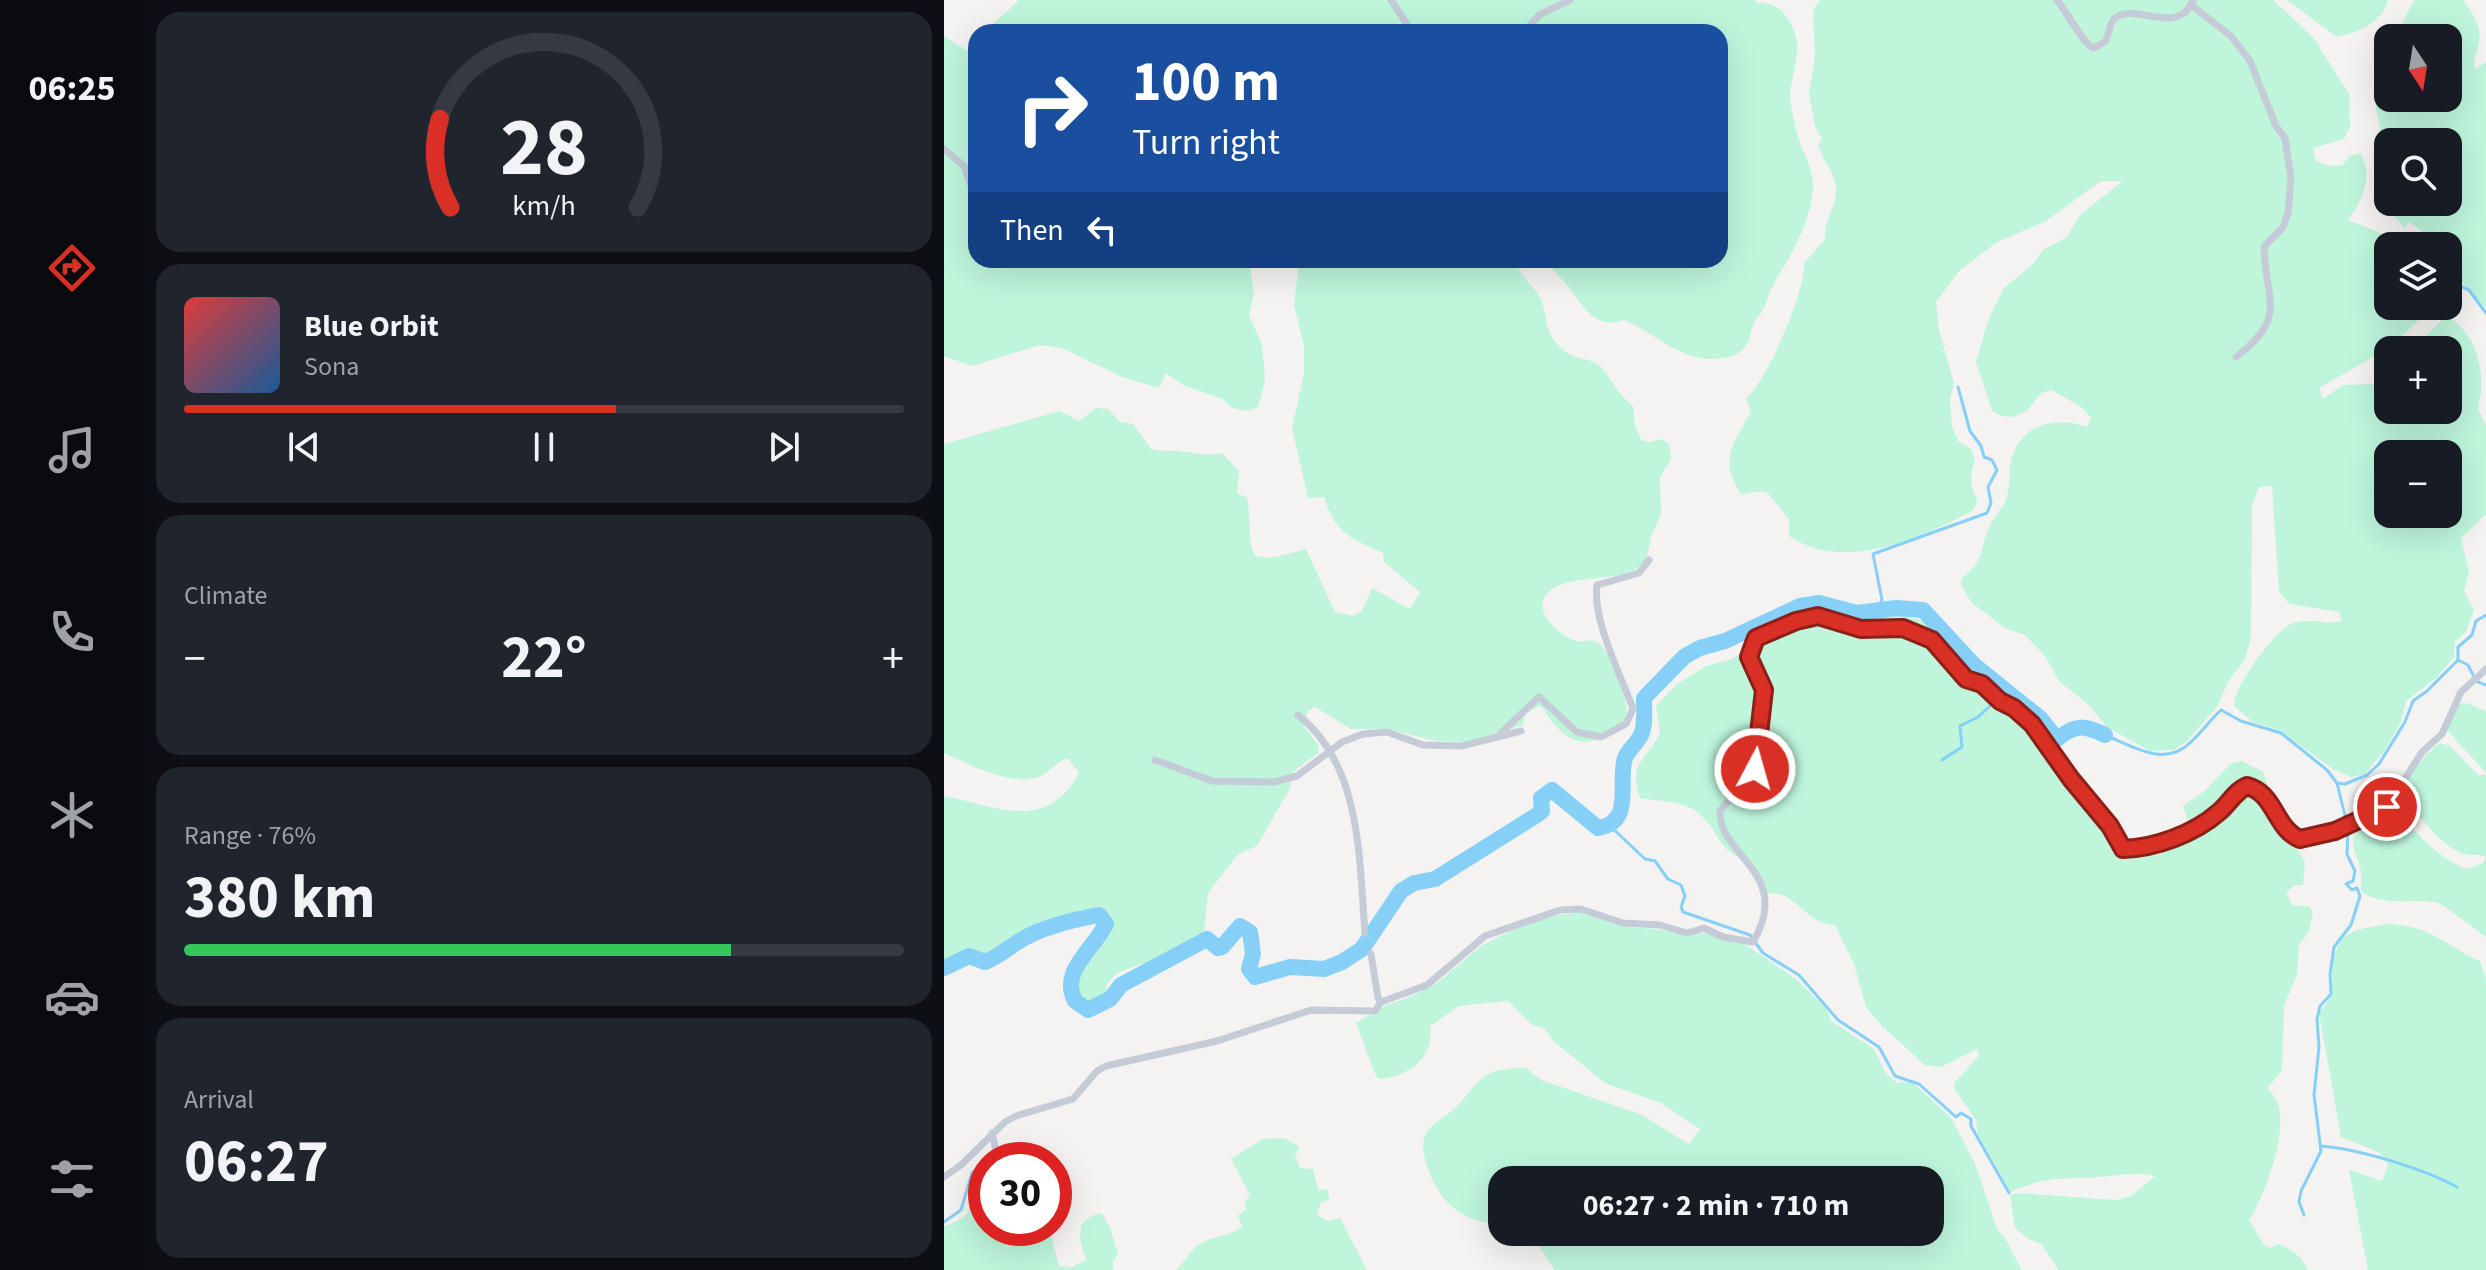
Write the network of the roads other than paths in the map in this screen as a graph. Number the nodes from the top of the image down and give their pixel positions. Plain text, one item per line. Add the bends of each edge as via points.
1 (1391, 0) edge
2 (1570, 0) edge
3 (2057, 0) edge
4 (2192, 3) edge
5 (1407, 24) edge
6 (1531, 24) edge
7 (944, 149) edge
8 (968, 177) edge
9 (2236, 357) dead end
10 (1649, 560) dead end
11 (2486, 669) edge
12 (1298, 715) dead end
13 (1521, 731) dead end
14 (1500, 735) junction
15 (1331, 750) junction
16 (1155, 760) dead end
17 (1365, 933) dead end
18 (1371, 954) dead end
19 (1381, 1002) junction
20 (992, 1133) junction
21 (994, 1142) edge
22 (944, 1177) edge

1 - 5 street
2 - 6 street
3 - 4 street via 2093,48 2105,42 2113,19 2126,12 2164,18 2180,14
4 - 9 street via 2231,36 2250,61 2285,138 2291,178 2283,227 2264,247 2272,306 2268,328
7 - 8 street via 964,166
10 - 14 street via 1639,573 1597,585 1605,641 1633,709 1626,724 1601,737 1577,732 1539,697
11 - 19 street via 2461,692 2442,734 2422,752 2387,807 2335,831 2300,839 2287,830 2264,795 2247,786 2219,813 2190,830 2162,843 2123,849 2032,724 1982,684 1966,679 1932,640 1903,628 1871,631 1829,618 1808,618 1756,638 1752,645 1749,657 1764,690 1755,769 1720,811 1722,824 1757,875 1765,900 1753,942 1704,928 1687,933 1623,923 1581,909 1560,910 1485,936 1427,985
12 - 15 street
13 - 14 street
14 - 15 street via 1451,746 1423,745 1387,732 1363,734
15 - 16 street via 1297,776 1274,782 1206,780
15 - 17 street via 1349,797
18 - 19 street
19 - 20 street via 1375,1011 1365,1013 1311,1010 1217,1041 1106,1066 1073,1099 1016,1116
20 - 21 street
20 - 22 street

